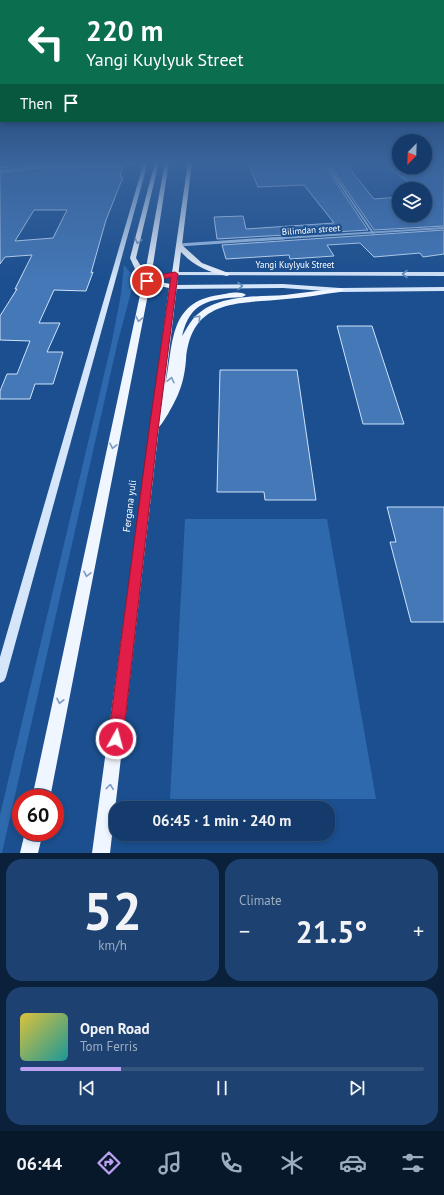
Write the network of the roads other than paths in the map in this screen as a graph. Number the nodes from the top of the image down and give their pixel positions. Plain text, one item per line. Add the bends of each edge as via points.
1 (135, 202) edge
2 (147, 202) edge
3 (161, 202) edge
4 (184, 202) edge
5 (352, 202) edge
6 (444, 228) edge
7 (373, 233) junction
8 (179, 245) junction
9 (175, 274) junction
10 (227, 274) junction
11 (444, 274) edge
12 (147, 281) junction
13 (173, 287) junction
14 (444, 289) edge
15 (340, 290) junction
16 (308, 294) junction
17 (154, 430) junction
18 (0, 677) edge
19 (43, 789) edge
20 (32, 841) edge
21 (29, 853) edge
22 (102, 853) edge

1 - 18 street
2 -> 12 main road via 134,258
3 - 12 main road
4 - 8 main road, Fergana yuli
5 - 7 street
6 - 7 street, Bilimdan street
7 - 8 street, Bilimdan street
8 - 9 main road, Fergana yuli
8 - 10 main road via 197,264
9 - 10 street, Yangi Kuylyuk Street
9 - 12 main road, Yangi Kuylyuk Street
9 - 13 main road, Fergana yuli
11 -> 10 street, Yangi Kuylyuk Street
12 - 13 main road
12 -> 19 main road
13 -> 15 street via 283,286
13 - 17 main road, Fergana yuli
14 - 15 street
15 - 16 main road
17 -> 16 main road via 178,386 186,335 202,314 212,308 234,302
17 -> 16 main road via 170,383 184,316 192,307 223,296
22 -> 17 main road, Fergana yuli
20 - 21 main road

